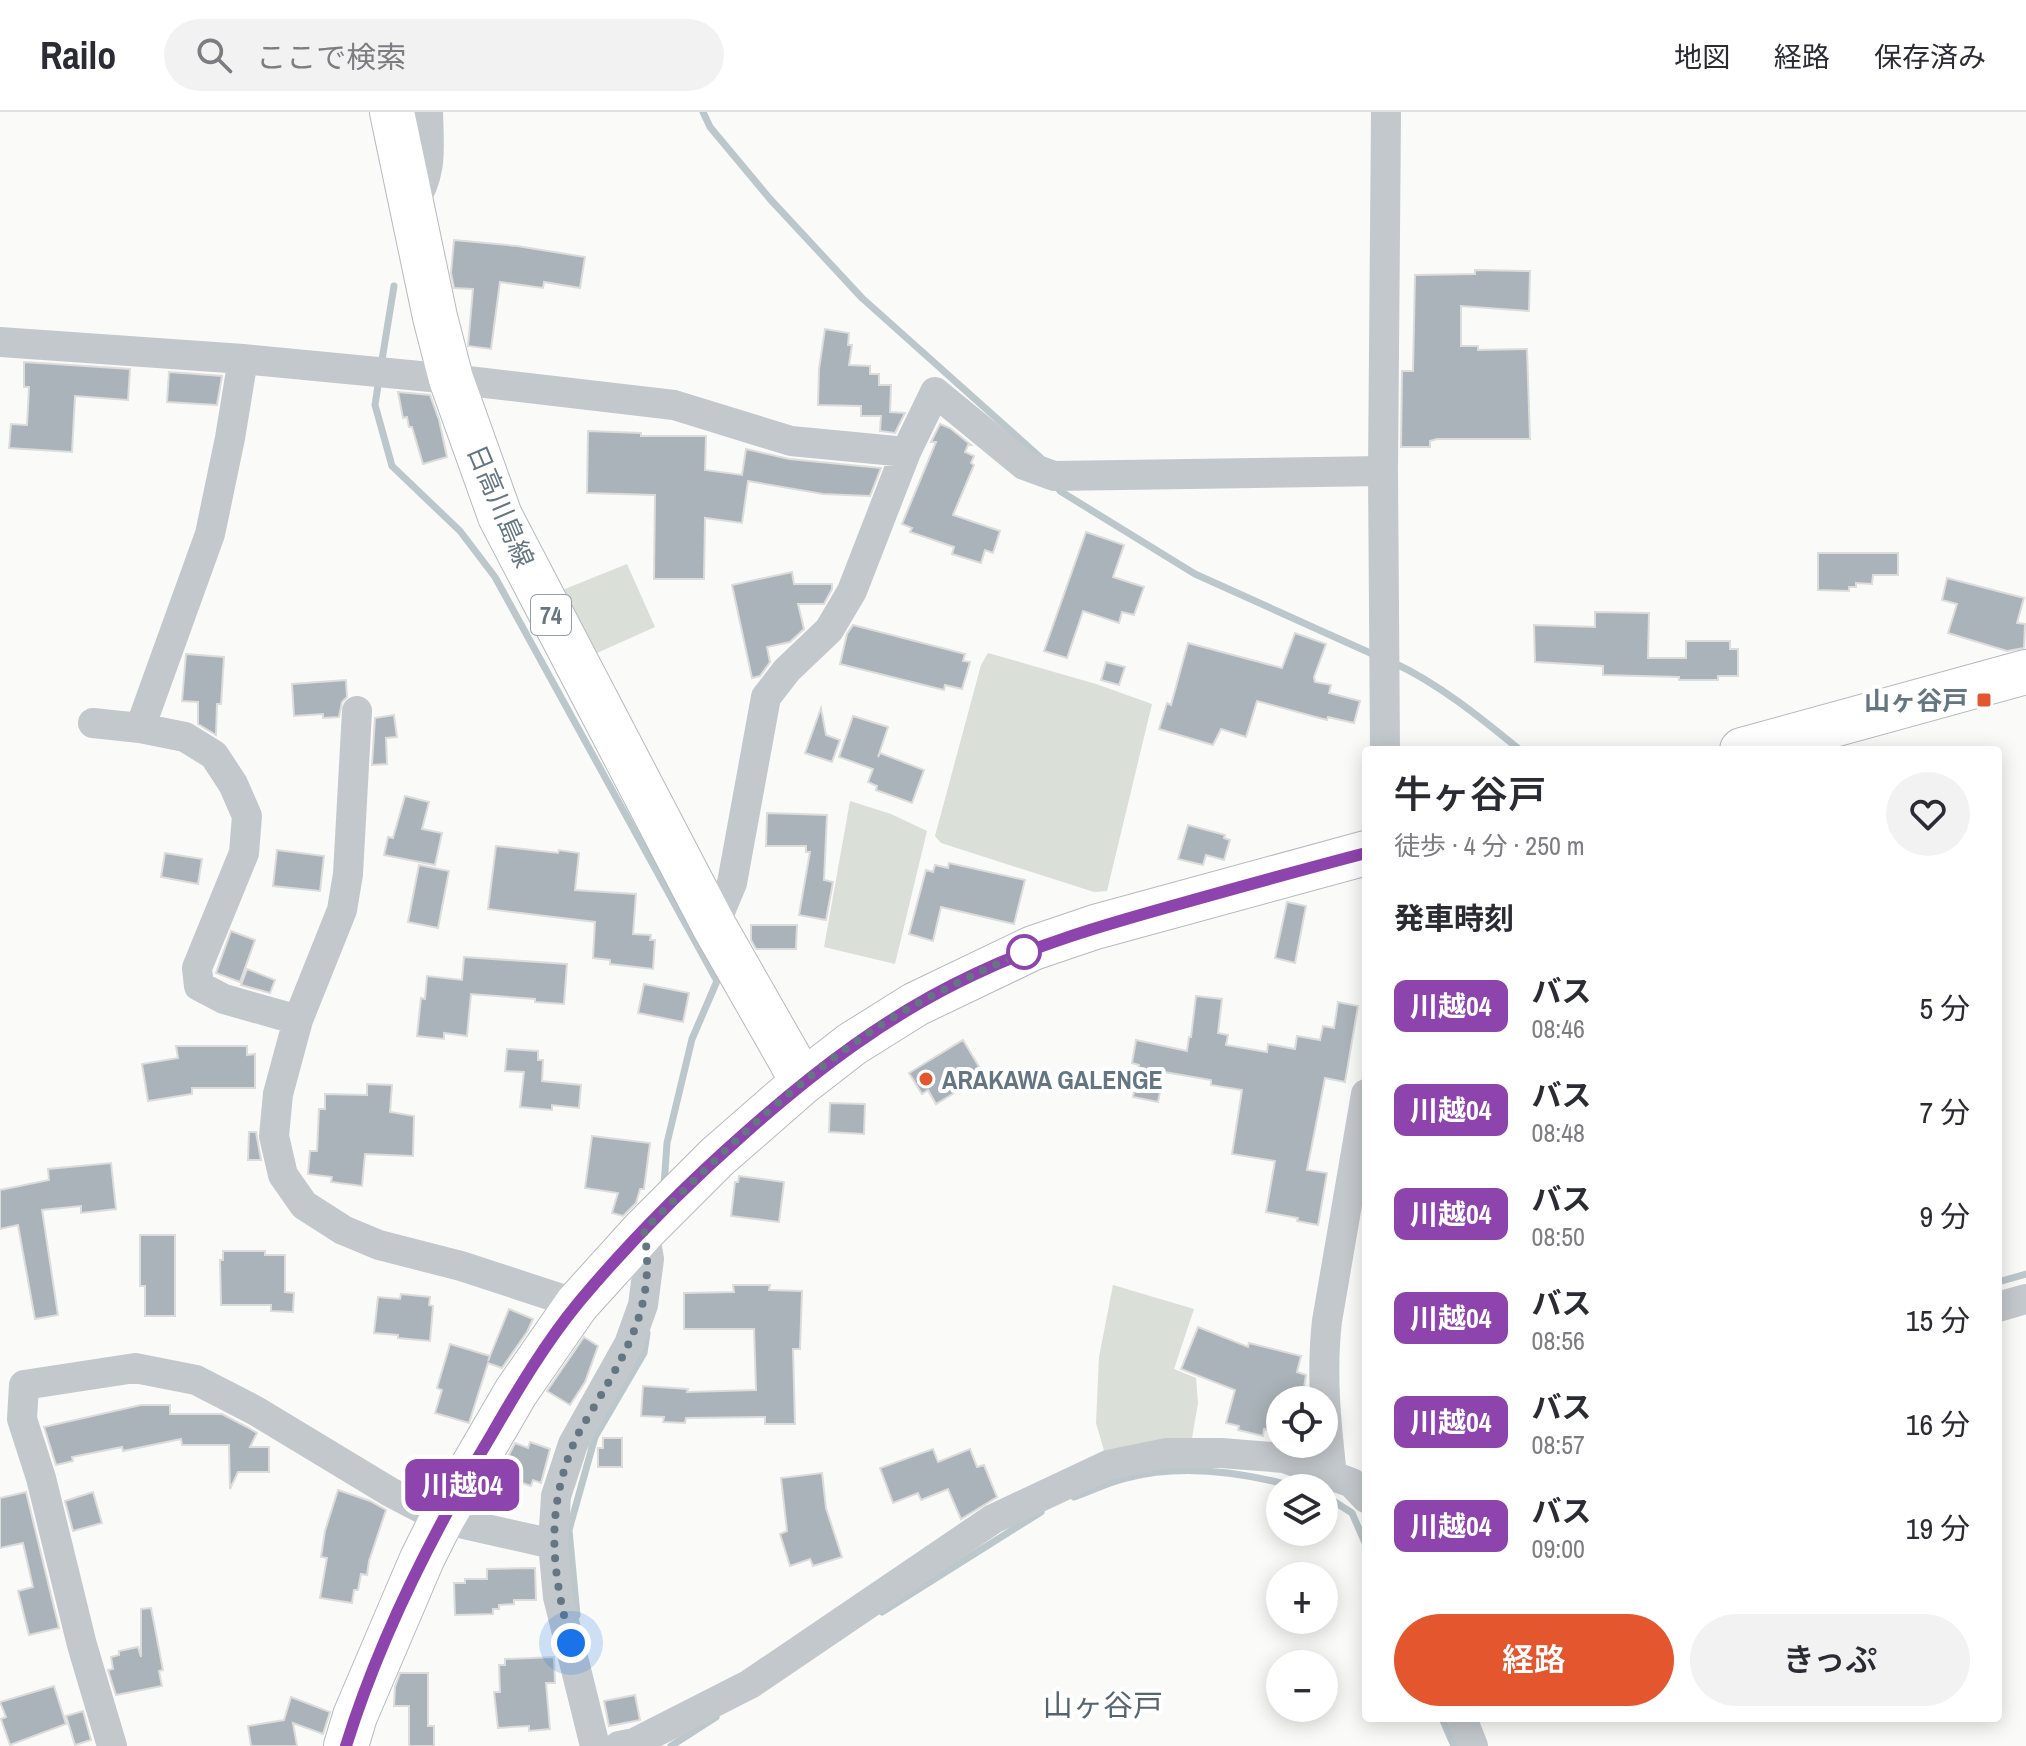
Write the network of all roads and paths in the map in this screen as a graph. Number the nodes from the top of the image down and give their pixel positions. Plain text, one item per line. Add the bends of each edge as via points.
1 (392, 112) edge
2 (428, 112) edge
3 (1386, 112) edge
4 (412, 205) junction
5 (0, 342) edge
6 (243, 359) junction
7 (451, 379) junction
8 (906, 452) junction
9 (1383, 471) junction
10 (2026, 672) edge
11 (357, 711) dead end
12 (93, 723) dead end
13 (140, 728) junction
14 (1385, 746) edge
15 (1757, 746) edge
16 (1362, 854) edge
17 (714, 926) junction
18 (298, 1020) junction
19 (803, 1082) junction
20 (1362, 1117) edge
21 (644, 1230) junction
22 (2026, 1299) edge
23 (577, 1304) junction
24 (2002, 1306) edge
25 (12, 1381) edge
26 (1329, 1474) edge
27 (1332, 1474) edge
28 (1338, 1477) edge
29 (1362, 1494) edge
30 (442, 1519) junction
31 (553, 1544) junction
32 (1464, 1722) edge
33 (112, 1746) edge
34 (346, 1746) edge
35 (595, 1746) edge
36 (619, 1746) edge
37 (1473, 1746) edge

1 - 4 main road, 日高川島線 / 74
2 - 4 street via 429,166
3 - 9 street
4 - 7 main road, 日高川島線 / 74
5 - 6 street
6 - 7 street
6 - 13 street via 210,534
7 - 8 street via 674,405 791,441
7 - 17 main road, 日高川島線 / 74 via 500,516
8 - 9 street via 935,392 1042,471
8 - 17 street via 852,591 829,630 766,697 732,883
9 - 14 street
10 - 15 main road
11 - 18 street via 342,910
12 - 13 street
13 - 18 street via 185,737 214,755 247,816 244,853 197,968 199,986 224,999
16 - 19 main road via 1033,948 916,1004
17 - 19 main road, 日高川島線 / 74
18 - 23 street via 278,1094 274,1136 283,1175 304,1205 379,1245
19 - 21 main road
20 - 27 street via 1323,1356
21 - 23 main road
21 - 31 street via 649,1259 643,1305 629,1344 573,1444 556,1496
22 - 24 street
23 - 30 main road via 516,1392
25 - 30 street via 135,1368 196,1380
25 - 33 street
26 - 36 street via 1284,1458 1221,1453 1167,1453 1108,1465 993,1519 750,1684
28 - 29 street
30 - 31 street
30 - 34 main road
31 - 35 street via 558,1597
32 - 37 street

